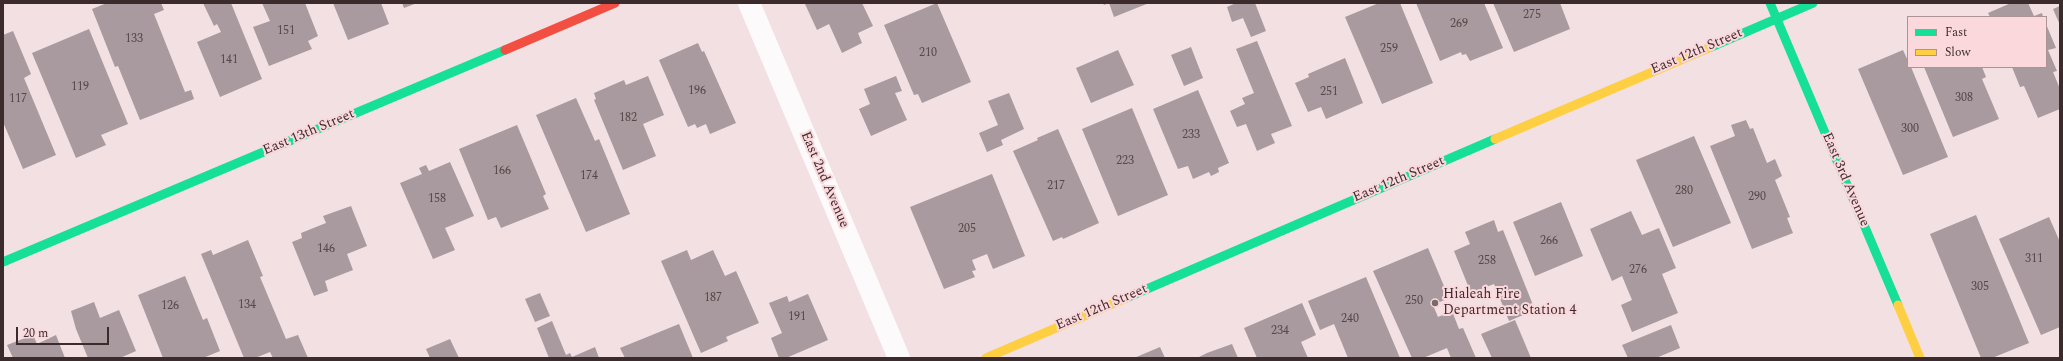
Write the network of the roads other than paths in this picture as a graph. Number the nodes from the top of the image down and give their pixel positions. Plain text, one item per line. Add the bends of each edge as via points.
1 (615, 3) edge
2 (749, 3) edge
3 (1770, 3) edge
4 (1813, 3) edge
5 (1776, 18) junction
6 (3, 262) edge
7 (900, 358) edge
8 (986, 358) edge
9 (1920, 358) edge

1 - 6 street, East 13th Street
2 - 7 street, East 2nd Avenue
3 - 5 street, East 3rd Avenue
4 - 5 street, East 12th Street
5 - 8 street, East 12th Street
5 - 9 street, East 3rd Avenue

